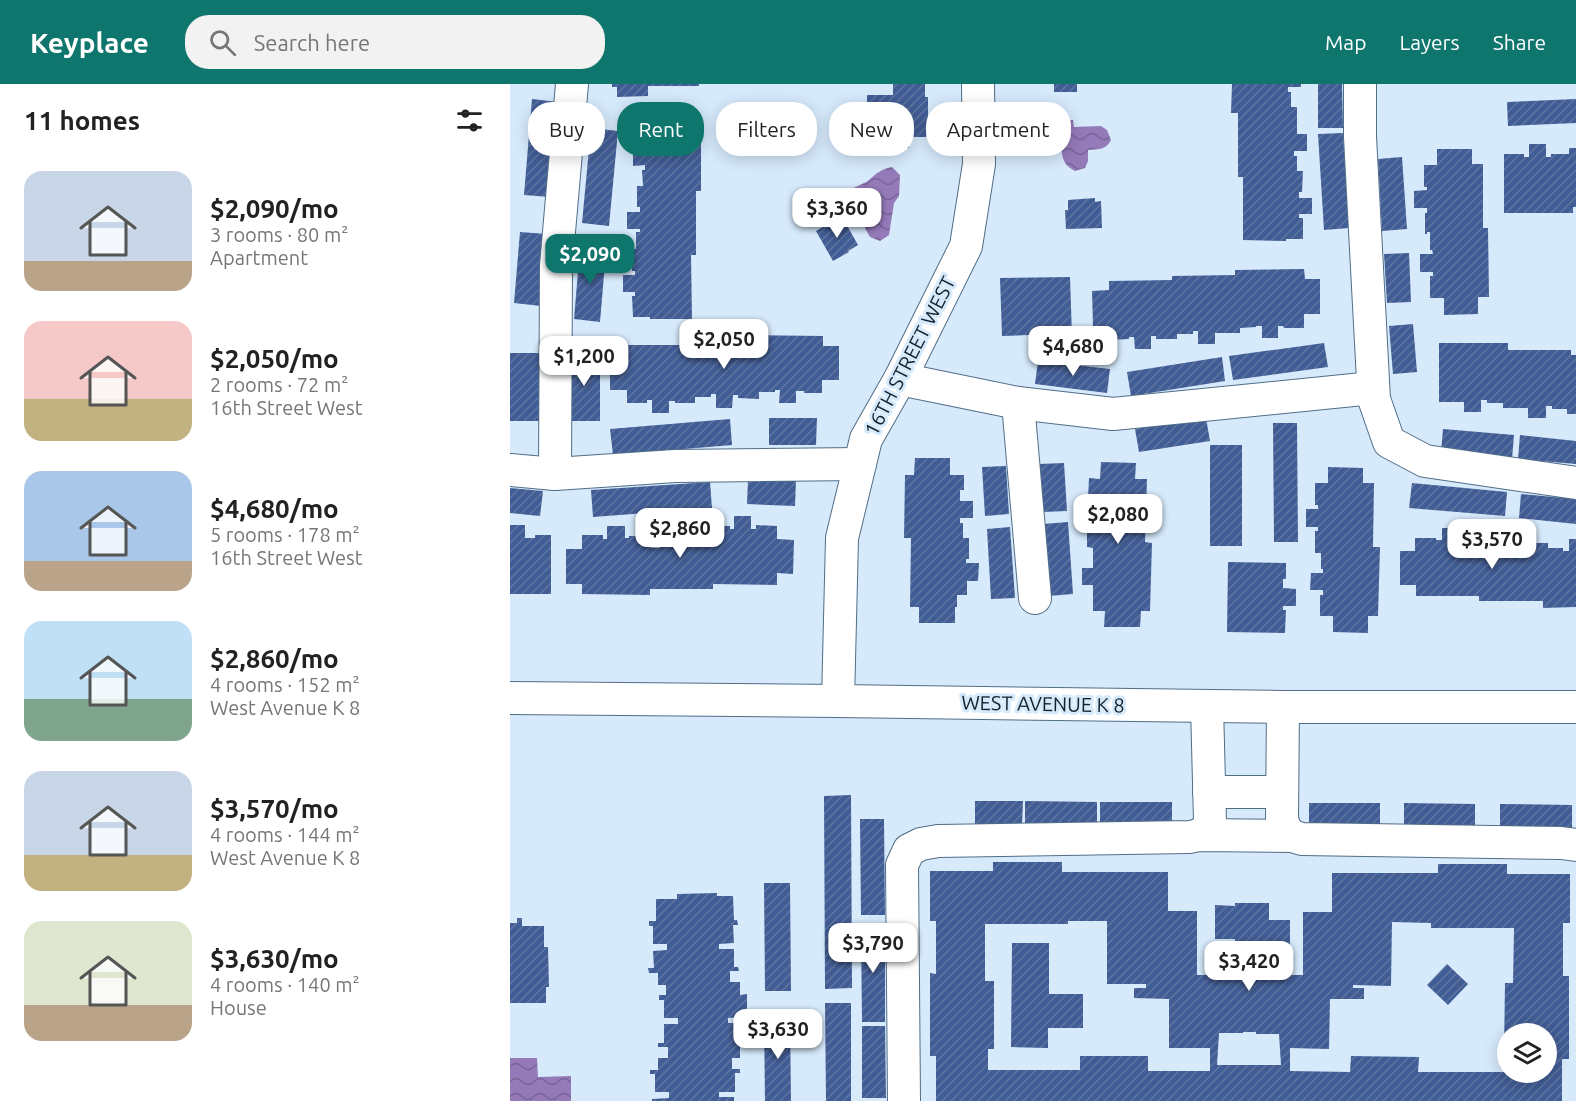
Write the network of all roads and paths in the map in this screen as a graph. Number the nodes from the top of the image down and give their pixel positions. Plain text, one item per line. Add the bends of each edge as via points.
1 (572, 84) edge
2 (978, 84) edge
3 (1360, 84) edge
4 (900, 379) junction
5 (1373, 388) junction
6 (1018, 403) junction
7 (860, 464) junction
8 (510, 470) edge
9 (555, 474) junction
10 (1576, 483) edge
11 (1035, 597) dead end
12 (510, 698) edge
13 (838, 701) junction
14 (1207, 706) junction
15 (1283, 707) junction
16 (1576, 707) edge
17 (1209, 792) junction
18 (1282, 792) junction
19 (1199, 835) junction
20 (1292, 836) junction
21 (1576, 845) edge
22 (903, 1101) edge

1 - 9 street via 556,266
2 - 4 street, 16TH STREET WEST via 978,164 966,246
3 - 5 street
4 - 6 street
4 - 7 street, 16TH STREET WEST via 866,439
5 - 6 street via 1113,414
5 - 10 street via 1389,442 1425,461
6 - 11 street
7 - 9 street via 675,466
7 - 13 street, 16TH STREET WEST via 842,538
8 - 9 street
12 - 13 street, WEST AVENUE K 8
13 - 14 street, WEST AVENUE K 8
14 - 15 street, WEST AVENUE K 8
14 - 17 street
15 - 16 street, WEST AVENUE K 8
15 - 18 street
17 - 18 street
17 - 19 street via 1208,829
18 - 20 street via 1282,819
19 - 20 street
19 - 22 street via 938,841 909,850 902,865
20 - 21 street

